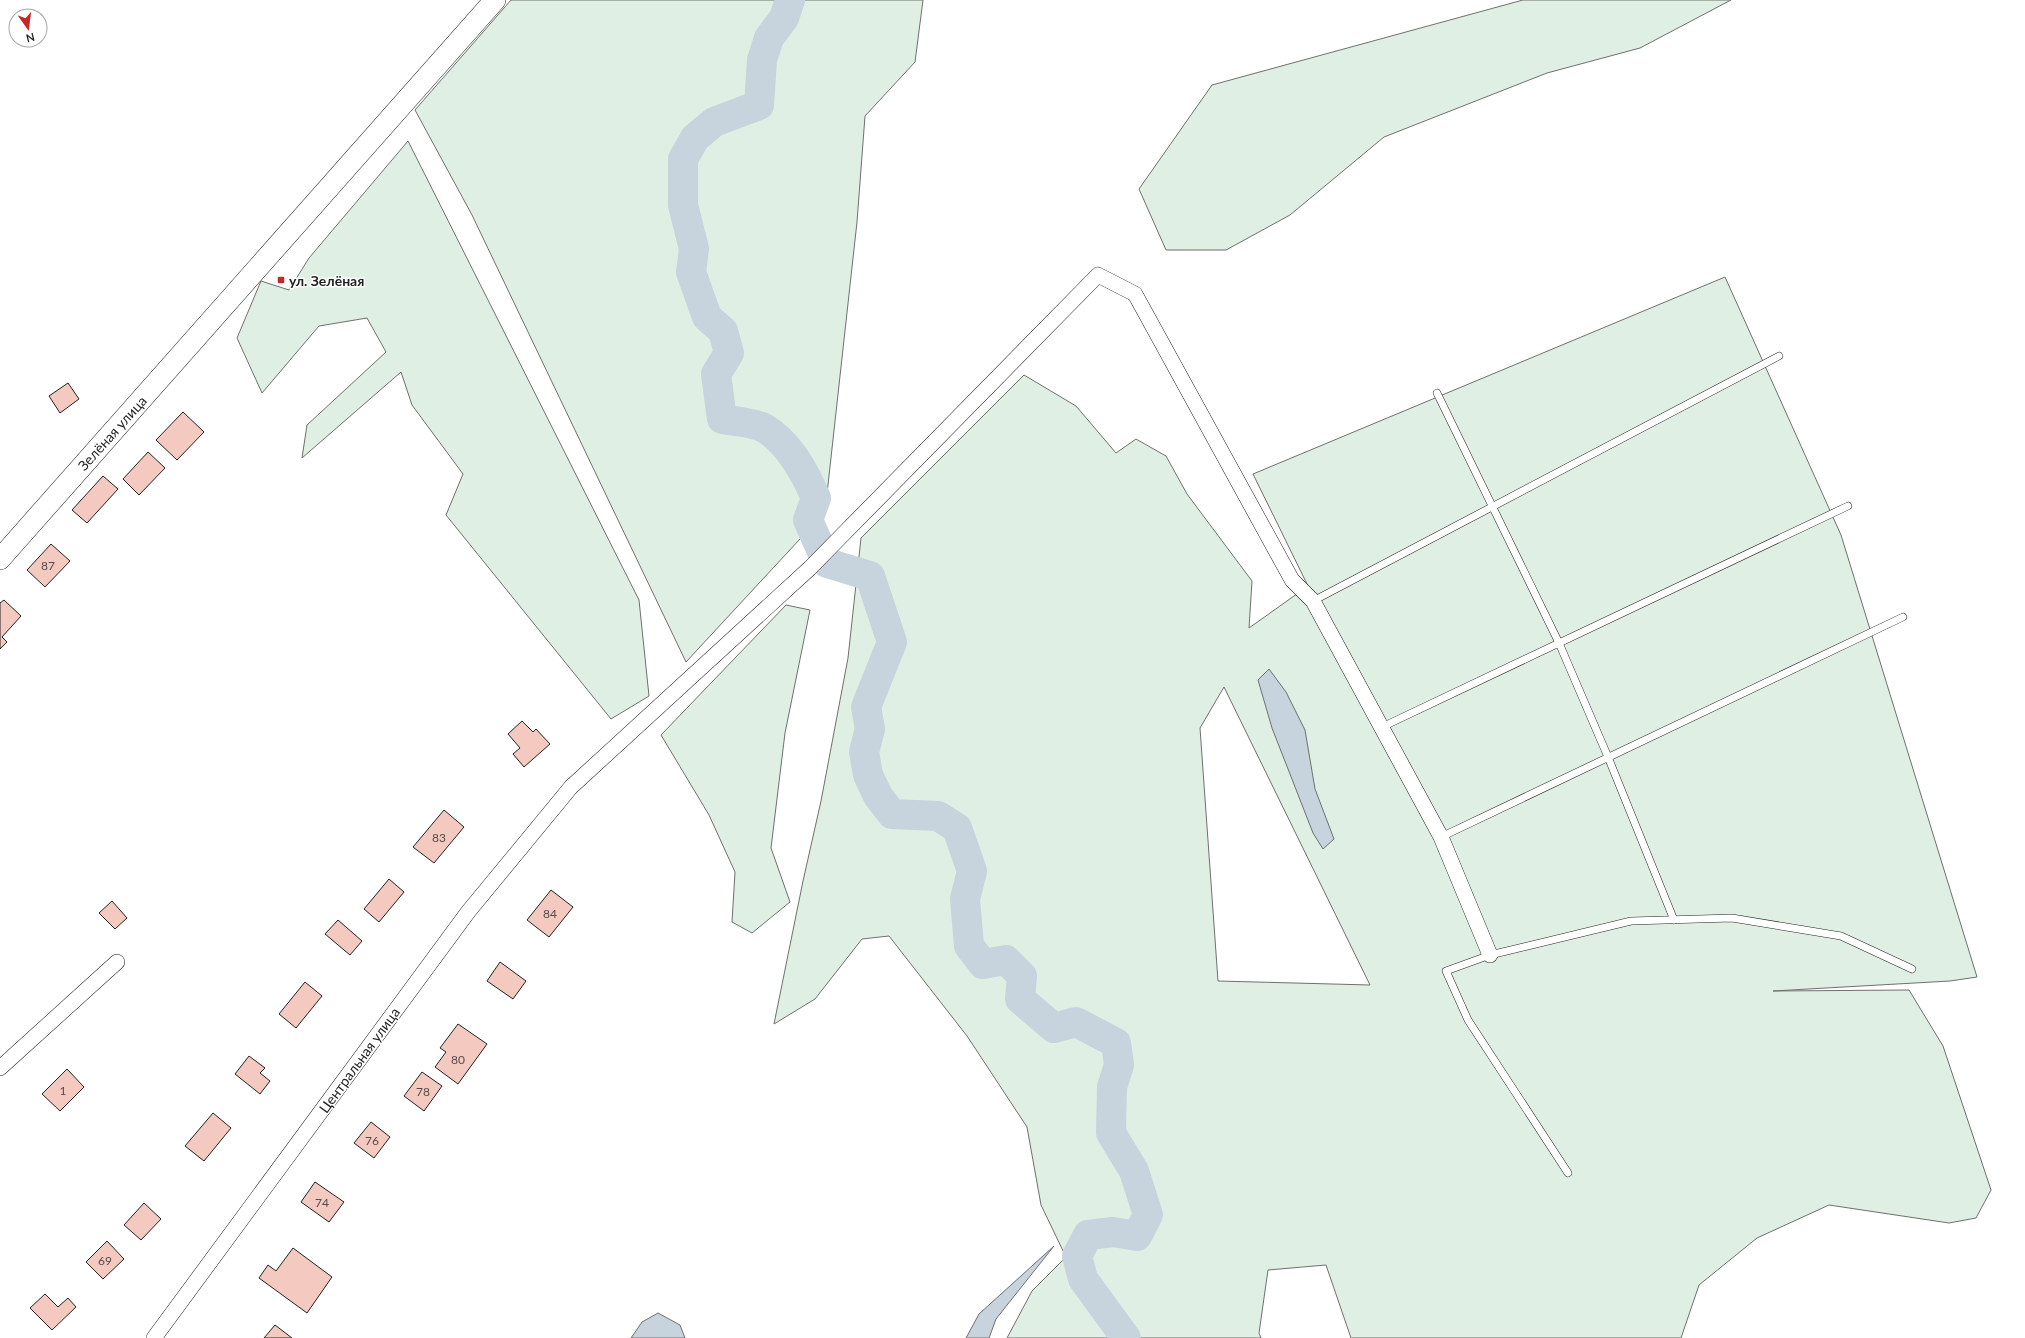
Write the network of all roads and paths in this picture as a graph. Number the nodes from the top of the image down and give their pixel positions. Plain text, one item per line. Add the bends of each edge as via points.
1 (494, 0) edge
2 (1779, 356) dead end
3 (1437, 393) dead end
4 (1493, 506) junction
5 (1848, 506) dead end
6 (0, 559) edge
7 (1313, 601) junction
8 (1903, 617) dead end
9 (1559, 643) junction
10 (1382, 727) junction
11 (1608, 757) junction
12 (1441, 836) junction
13 (1674, 920) junction
14 (1490, 955) junction
15 (117, 962) dead end
16 (1912, 970) dead end
17 (0, 1068) edge
18 (1568, 1173) dead end
19 (154, 1338) edge

1 - 6 main road, Зелёная улица
2 - 4 lane
3 - 4 lane
4 - 7 lane
4 - 9 lane
5 - 9 lane
7 - 10 street
7 - 19 street, Центральная улица via 1292,580 1135,294 1098,275 810,568 571,787 468,912
8 - 11 lane
9 - 10 lane
9 - 11 lane
10 - 12 street
11 - 12 lane
11 - 13 lane
12 - 14 street
13 - 14 lane via 1631,921
13 - 16 lane via 1732,918 1841,936
14 - 18 lane via 1446,971 1468,1020
15 - 17 street

